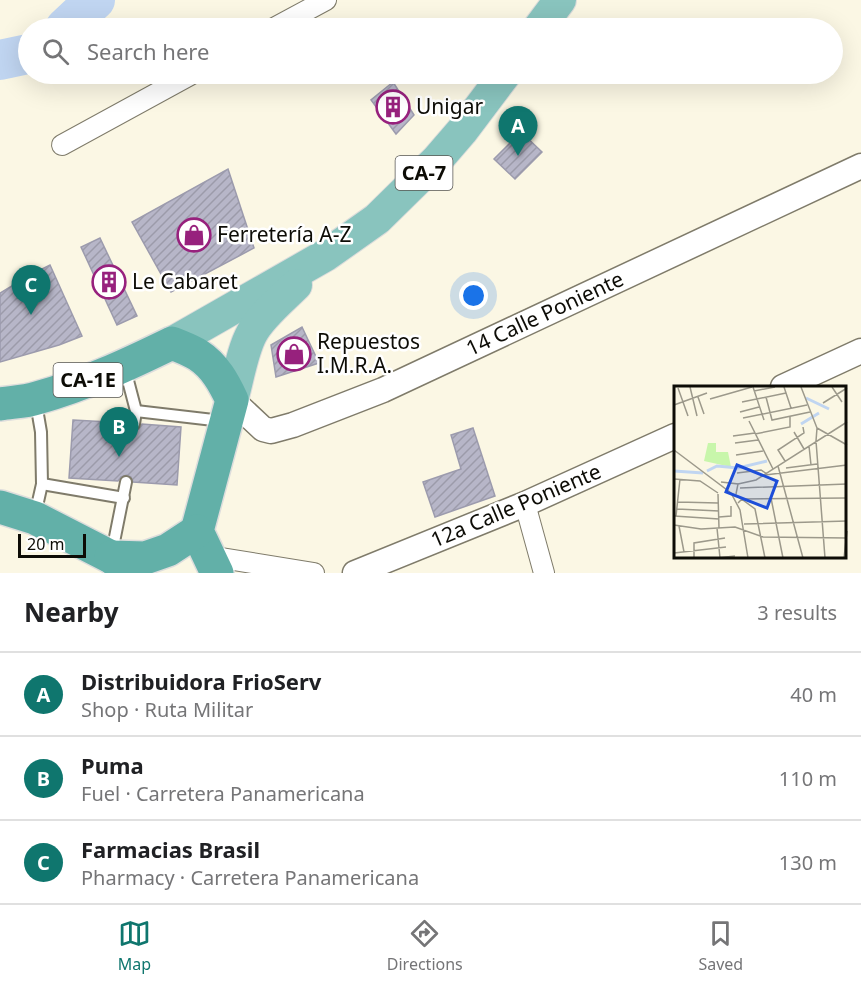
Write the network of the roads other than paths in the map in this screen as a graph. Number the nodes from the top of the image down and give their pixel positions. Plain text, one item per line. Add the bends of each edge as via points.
1 (326, 0) edge
2 (560, 0) edge
3 (293, 18) edge
4 (546, 18) edge
5 (174, 84) edge
6 (497, 84) edge
7 (62, 145) dead end
8 (861, 166) edge
9 (326, 255) junction
10 (172, 343) junction
11 (861, 351) edge
12 (124, 366) junction
13 (785, 386) edge
14 (36, 399) junction
15 (0, 404) edge
16 (136, 411) junction
17 (229, 411) junction
18 (134, 424) dead end
19 (674, 436) edge
20 (126, 482) dead end
21 (42, 484) junction
22 (124, 498) junction
23 (525, 504) junction
24 (0, 507) edge
25 (35, 518) junction
26 (208, 553) edge
27 (122, 565) edge
28 (314, 573) edge
29 (355, 573) edge
30 (544, 573) edge

1 - 3 street
2 - 4 main road
5 - 7 street
6 - 9 main road, CA-7 via 430,167 377,219
8 - 17 street, 14 Calle Poniente via 394,385 293,425 271,431
9 - 10 main road, CA-7
9 - 17 main road, CA-7 via 261,319 252,333
10 - 12 highway, CA-1E
10 - 17 highway via 212,367 224,383
11 - 13 street
12 - 14 highway, CA-1E
12 - 16 lane
14 - 15 highway, CA-1E
14 - 21 lane
16 - 17 lane
16 - 18 lane
17 - 26 highway
19 - 23 street, 12a Calle Poniente
20 - 22 lane
21 - 22 lane
21 - 25 lane
22 - 27 lane
23 - 29 street, 12a Calle Poniente
23 - 30 street
24 - 25 highway
25 - 27 highway
26 - 27 highway via 168,550
26 - 28 street

